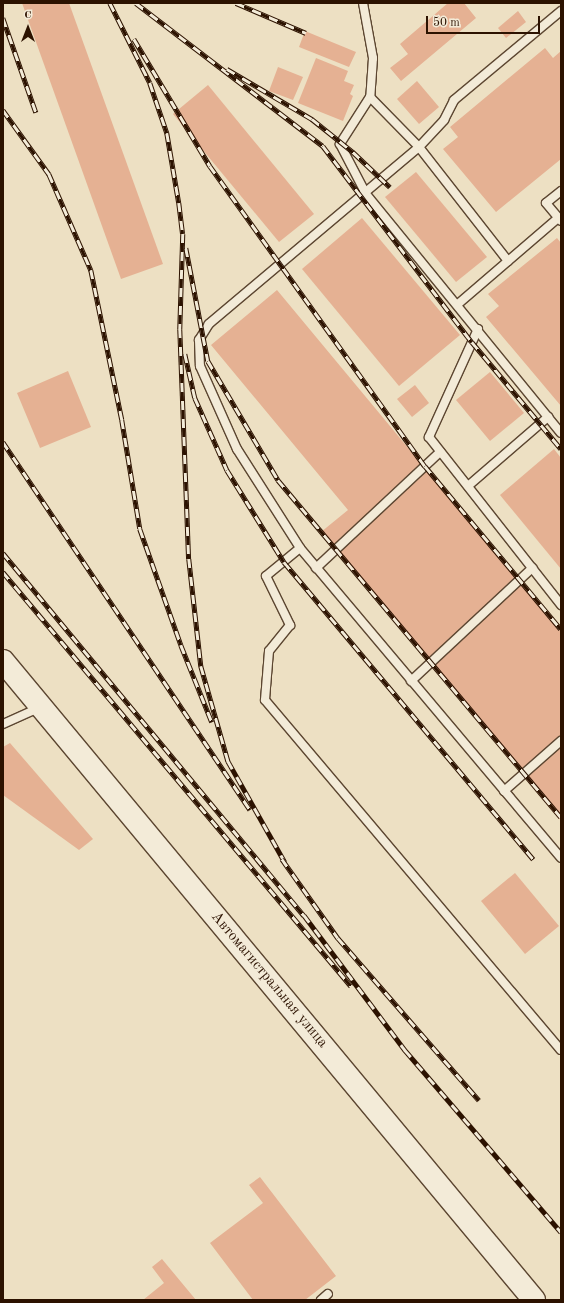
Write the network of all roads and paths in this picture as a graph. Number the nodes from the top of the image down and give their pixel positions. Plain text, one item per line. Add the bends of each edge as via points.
1 (363, 3) edge
2 (561, 11) edge
3 (370, 97) junction
4 (419, 147) junction
5 (561, 191) edge
6 (366, 194) junction
7 (560, 220) edge
8 (508, 261) junction
9 (458, 304) junction
10 (478, 329) junction
11 (548, 417) junction
12 (561, 433) edge
13 (440, 452) junction
14 (468, 486) junction
15 (300, 548) junction
16 (316, 568) junction
17 (532, 568) junction
18 (561, 605) edge
19 (3, 661) edge
20 (411, 681) junction
21 (42, 706) junction
22 (3, 724) edge
23 (561, 741) edge
24 (504, 791) junction
25 (561, 858) edge
26 (561, 1050) edge
27 (328, 1294) dead end
28 (321, 1300) edge
29 (534, 1300) edge

1 - 3 lane via 373,58
2 - 4 lane via 454,100 444,120
3 - 4 lane
3 - 6 lane via 340,144
4 - 6 lane
4 - 8 lane
5 - 7 lane via 546,203
6 - 9 lane
6 - 15 lane via 209,324 199,340 200,366 237,449
7 - 8 lane
8 - 9 lane
9 - 10 lane
10 - 11 lane
10 - 13 lane via 429,437
11 - 12 lane
11 - 14 lane
13 - 14 lane
13 - 16 lane
14 - 17 lane
15 - 16 lane
15 - 26 lane via 266,576 290,625 269,651 265,700
16 - 20 lane
17 - 18 lane
17 - 20 lane
19 - 21 main road, Автомагистральная улица
20 - 24 lane
21 - 22 lane
21 - 29 main road, Автомагистральная улица
23 - 24 lane
24 - 25 lane
27 - 28 lane

